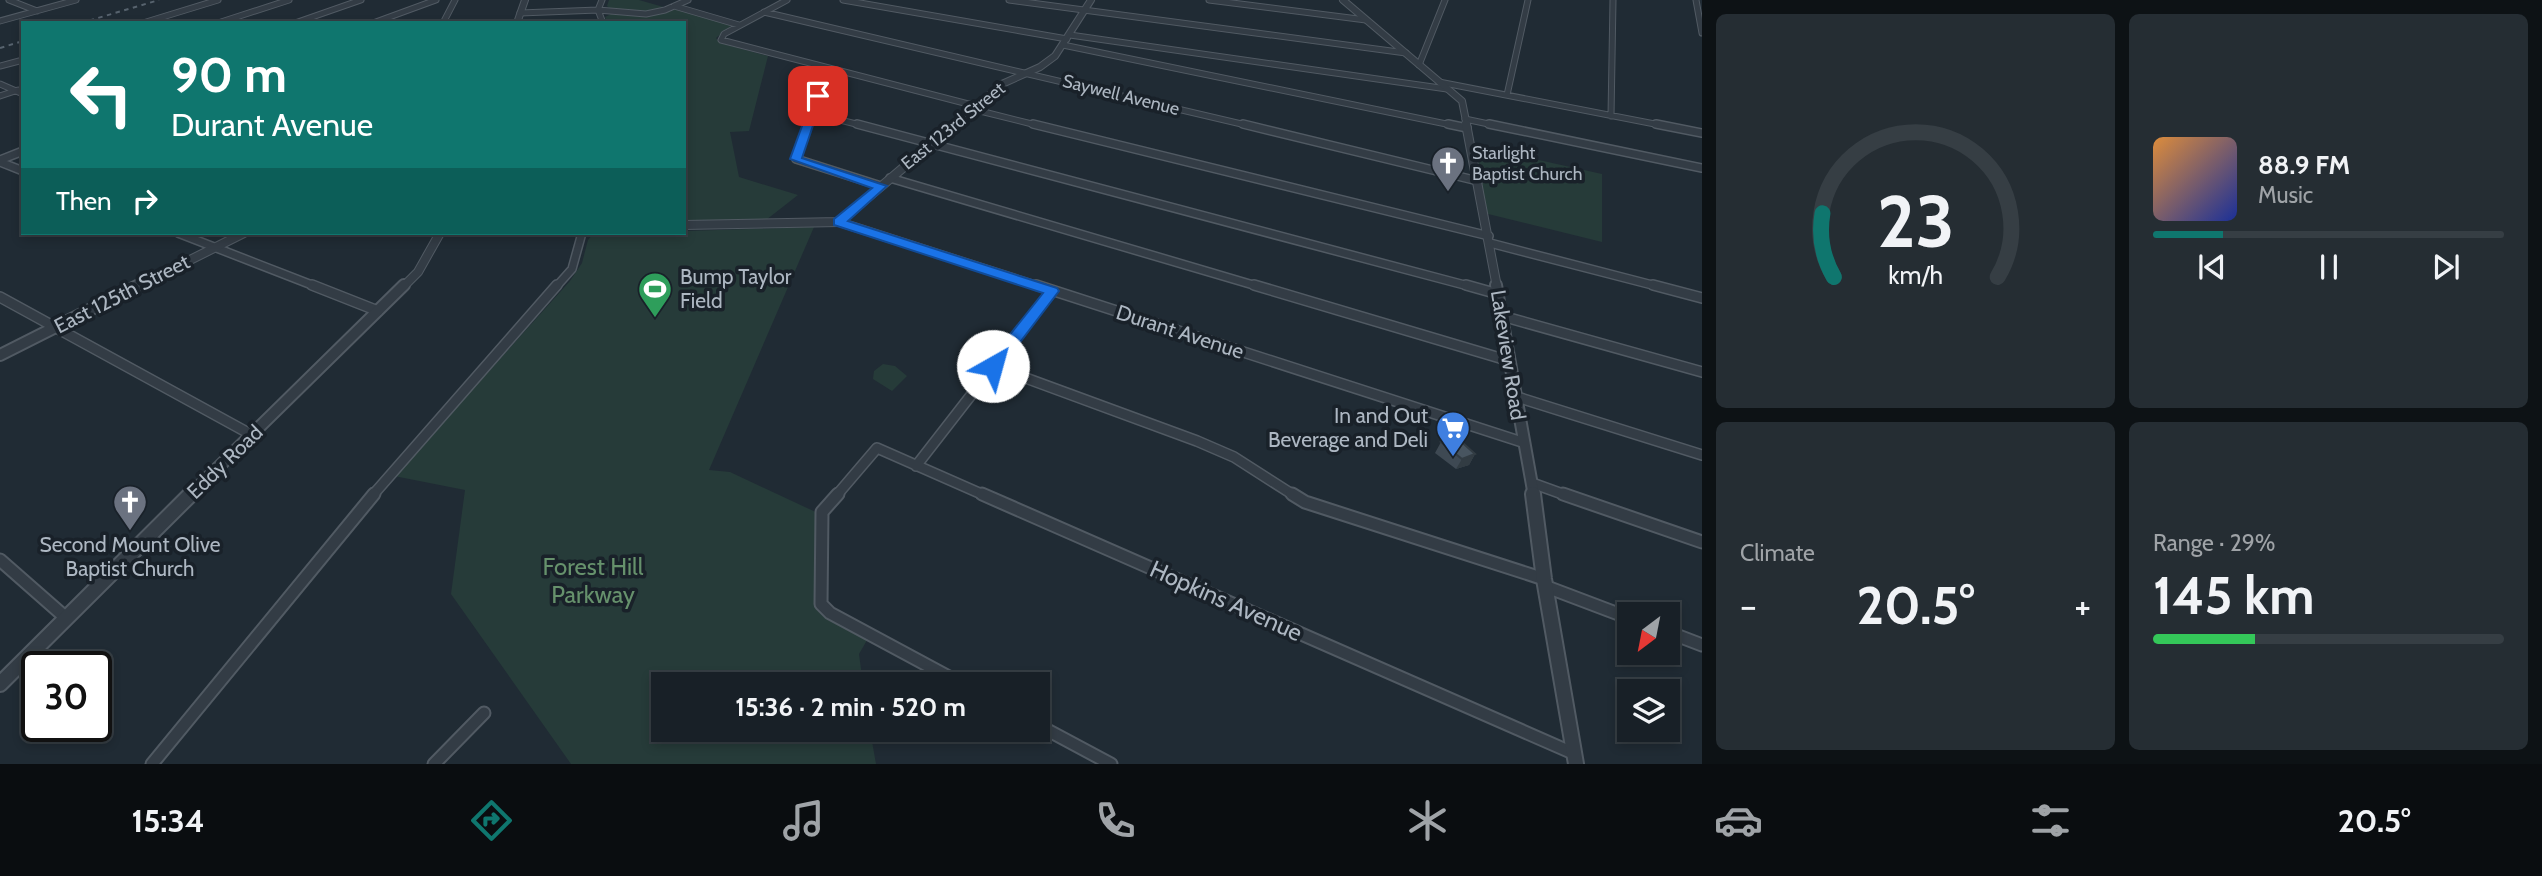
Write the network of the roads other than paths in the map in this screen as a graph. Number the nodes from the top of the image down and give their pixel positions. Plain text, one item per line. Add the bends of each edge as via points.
1 (9, 0) edge
2 (76, 0) edge
3 (218, 0) edge
4 (289, 0) edge
5 (362, 0) edge
6 (436, 0) edge
7 (455, 0) edge
8 (525, 0) edge
9 (602, 0) edge
10 (688, 0) edge
11 (787, 0) edge
12 (843, 0) edge
13 (1009, 0) edge
14 (1091, 0) edge
15 (1209, 0) edge
16 (1343, 0) edge
17 (1445, 0) edge
18 (1528, 0) edge
19 (1613, 0) edge
20 (1696, 0) edge
21 (674, 6) junction
22 (37, 10) junction
23 (598, 10) junction
24 (1085, 10) junction
25 (764, 12) junction
26 (520, 13) junction
27 (1366, 20) junction
28 (0, 21) edge
29 (150, 21) edge
30 (224, 21) edge
31 (301, 21) edge
32 (378, 21) edge
33 (444, 21) edge
34 (518, 21) edge
35 (602, 21) edge
36 (740, 25) junction
37 (1702, 33) edge
38 (1067, 40) junction
39 (1406, 53) junction
40 (21, 61) edge
41 (1419, 65) junction
42 (0, 66) edge
43 (831, 69) junction
44 (1029, 72) junction
45 (0, 84) edge
46 (1443, 85) junction
47 (19, 90) edge
48 (1507, 95) junction
49 (0, 96) edge
50 (974, 108) junction
51 (812, 113) junction
52 (1611, 116) junction
53 (1466, 123) junction
54 (1702, 134) edge
55 (931, 143) junction
56 (21, 152) edge
57 (0, 161) edge
58 (1702, 168) edge
59 (21, 170) edge
60 (890, 178) junction
61 (1478, 181) junction
62 (881, 186) junction
63 (839, 222) junction
64 (686, 225) edge
65 (183, 235) edge
66 (240, 235) edge
67 (439, 235) edge
68 (581, 235) edge
69 (1489, 240) junction
70 (214, 247) junction
71 (1052, 291) junction
72 (1498, 294) junction
73 (0, 297) edge
74 (1702, 298) edge
75 (379, 311) junction
76 (1502, 316) junction
77 (54, 328) junction
78 (0, 355) edge
79 (1510, 361) junction
80 (993, 366) junction
81 (1702, 372) edge
82 (1517, 397) junction
83 (252, 435) junction
84 (1522, 442) junction
85 (1702, 455) edge
86 (916, 466) junction
87 (1531, 483) junction
88 (1702, 542) edge
89 (0, 560) edge
90 (1546, 583) junction
91 (1617, 613) edge
92 (65, 617) junction
93 (1680, 637) edge
94 (1702, 645) edge
95 (940, 672) edge
96 (0, 684) edge
97 (484, 713) dead end
98 (1050, 731) edge
99 (1576, 759) edge
100 (152, 764) edge
101 (434, 764) edge
102 (1111, 764) edge

1 - 22 street
2 - 22 street
3 - 29 street
4 - 30 street
5 - 31 street
6 - 32 street
7 - 33 street
8 - 26 street
9 - 23 street
10 - 21 street
11 - 25 street
12 - 38 street
13 - 24 street
14 - 24 street, East 123rd Street
15 - 27 street
16 - 27 street, Lakeview Road
17 - 41 street
18 - 48 street
19 - 52 street
20 - 37 street
21 - 23 street via 631,15
21 - 36 street
22 - 28 street
23 - 26 street
23 - 35 street
24 - 38 street, East 123rd Street
24 - 39 street
25 - 36 street
25 - 44 street, Saywell Avenue
26 - 34 street
27 - 39 street, Lakeview Road
36 - 43 street via 721,40
38 - 44 street, East 123rd Street via 1048,62
38 - 46 street
38 - 53 street
39 - 41 street, Lakeview Road
40 - 42 street
41 - 46 street, Lakeview Road
43 - 50 street
43 - 51 street
44 - 50 street, East 123rd Street via 1002,85
44 - 61 street, Saywell Avenue
45 - 47 street
46 - 48 street
46 - 53 street, Lakeview Road via 1462,101
47 - 49 street
48 - 52 street
50 - 55 street, East 123rd Street
50 - 69 street
51 - 55 street
51 - 62 street via 797,160
52 - 54 street
53 - 58 street
53 - 61 street, Lakeview Road
55 - 60 street, East 123rd Street
55 - 72 street
56 - 57 street
57 - 59 street
60 - 62 street, East 123rd Street
60 - 79 street
61 - 69 street, Lakeview Road
62 - 63 street, East 123rd Street
63 - 64 street
63 - 71 street, Durant Avenue
65 - 70 street
66 - 70 street, East 125th Street
67 - 75 street, Eddy Road via 418,272
68 - 100 street via 572,269 395,468
69 - 72 street, Lakeview Road
69 - 74 street
70 - 75 street
70 - 77 street, East 125th Street
71 - 80 street
71 - 84 street, Durant Avenue
72 - 76 street, Lakeview Road
73 - 77 street
75 - 83 street, Eddy Road
76 - 79 street, Lakeview Road
76 - 81 street
77 - 78 street, East 125th Street
77 - 83 street
79 - 82 street, Lakeview Road
80 - 86 street
80 - 90 street via 1234,457 1305,502
82 - 84 street, Lakeview Road
82 - 85 street
83 - 92 street, Eddy Road
84 - 87 street, Lakeview Road
86 - 95 street, Hopkins Avenue via 877,448 822,512 820,597 824,609
86 - 99 street, Hopkins Avenue
87 - 88 street
87 - 90 street, Lakeview Road
89 - 92 street
90 - 91 street
90 - 99 street, Lakeview Road
92 - 96 street, Eddy Road
93 - 94 street
97 - 101 street
98 - 102 street

